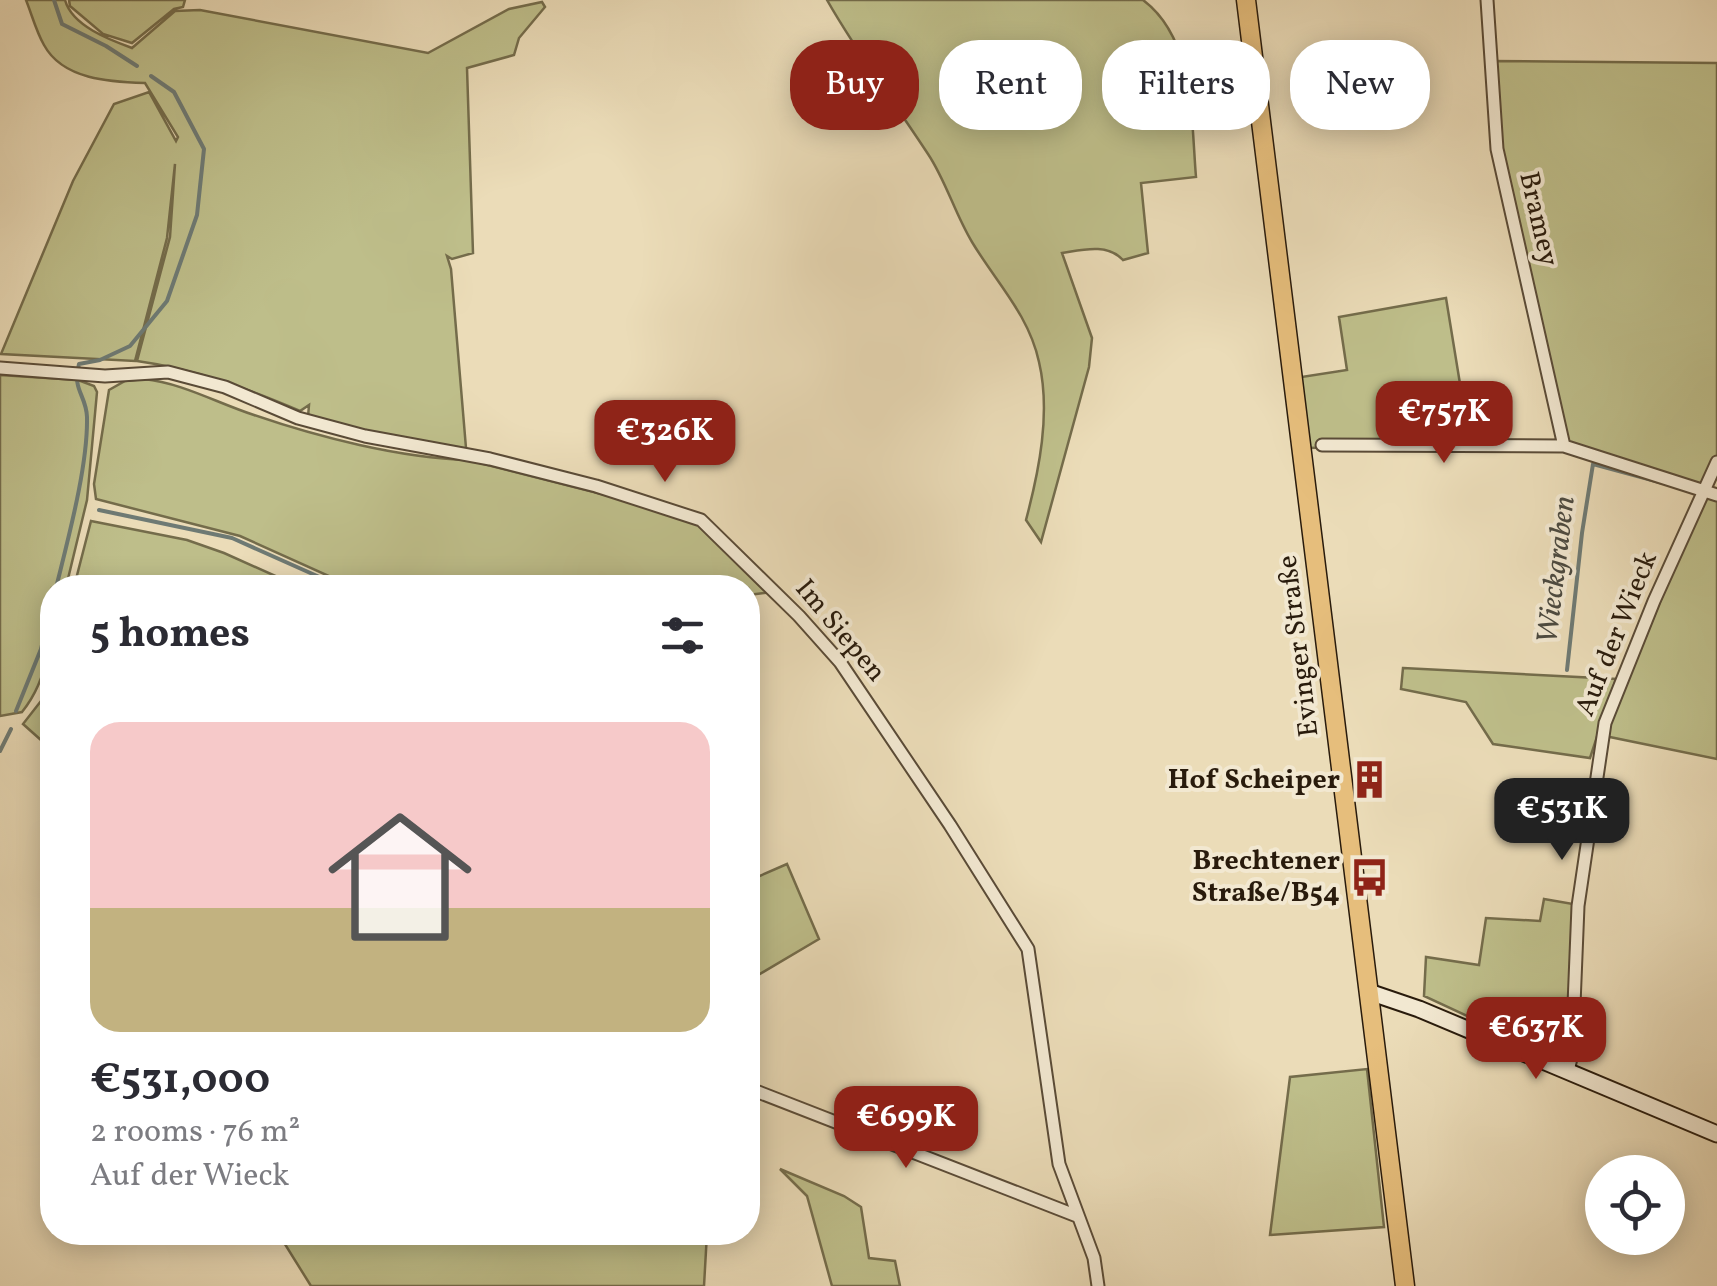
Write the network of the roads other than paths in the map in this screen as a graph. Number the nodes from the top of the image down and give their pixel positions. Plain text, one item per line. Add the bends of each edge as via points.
1 (1246, 0) edge
2 (1487, 0) edge
3 (0, 368) edge
4 (1322, 445) dead end
5 (1564, 446) junction
6 (1717, 462) edge
7 (1712, 492) edge
8 (757, 575) edge
9 (760, 578) edge
10 (1369, 992) junction
11 (1568, 1071) junction
12 (760, 1093) edge
13 (1717, 1134) edge
14 (1077, 1216) junction
15 (1100, 1285) edge
16 (1405, 1286) edge

1 - 10 main road, Evinger Straße
2 - 5 street, Bramey via 1497,149
3 - 8 street, Im Siepen via 168,372 365,436 614,491 701,520
4 - 5 street
5 - 7 street
6 - 7 street, Auf der Wieck
7 - 11 street, Auf der Wieck via 1654,601 1605,723 1580,884
9 - 14 street, Im Siepen via 840,662 1021,936 1032,966 1059,1164
10 - 11 street
10 - 16 main road, Evinger Straße
11 - 13 street
12 - 14 street
14 - 15 street, Im Siepen

